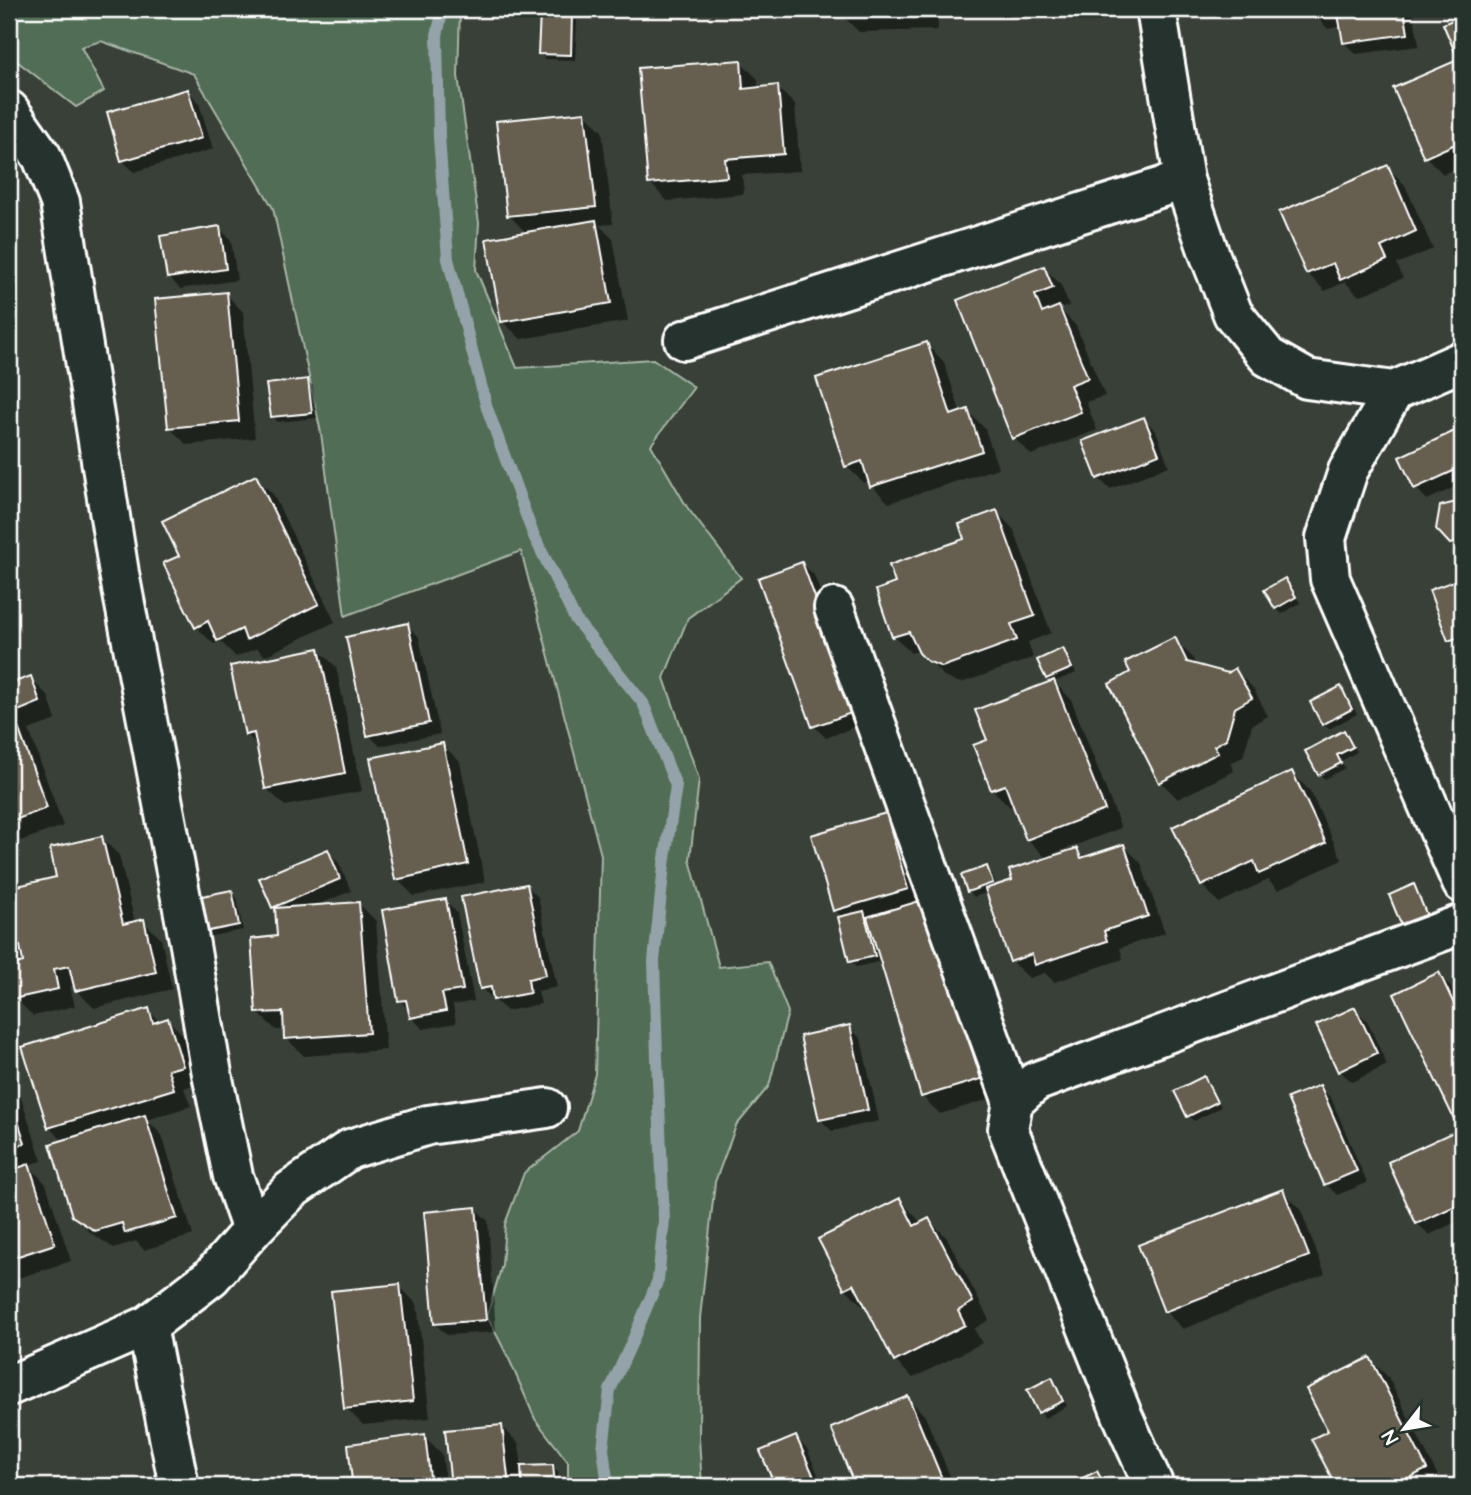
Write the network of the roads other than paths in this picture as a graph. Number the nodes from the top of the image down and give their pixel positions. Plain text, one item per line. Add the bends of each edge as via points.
1 (1156, 9) edge
2 (9, 110) edge
3 (1184, 180) junction
4 (684, 340) dead end
5 (1462, 361) edge
6 (1394, 391) junction
7 (834, 608) dead end
8 (1462, 883) edge
9 (1462, 924) edge
10 (1013, 1102) junction
11 (547, 1108) dead end
12 (252, 1230) junction
13 (147, 1326) junction
14 (9, 1386) edge
15 (179, 1486) edge
16 (1154, 1486) edge

1 - 3 street
2 - 12 street via 42,157 60,202 119,573 212,1074 233,1176
3 - 4 street
3 - 6 street via 1233,314 1268,357 1307,379
5 - 6 street
6 - 8 street via 1348,471 1326,538 1330,579
7 - 10 street
9 - 10 street via 1035,1082
10 - 16 street via 1007,1129
11 - 12 street via 428,1125 350,1149 292,1190
12 - 13 street via 211,1277
13 - 14 street
13 - 15 street

